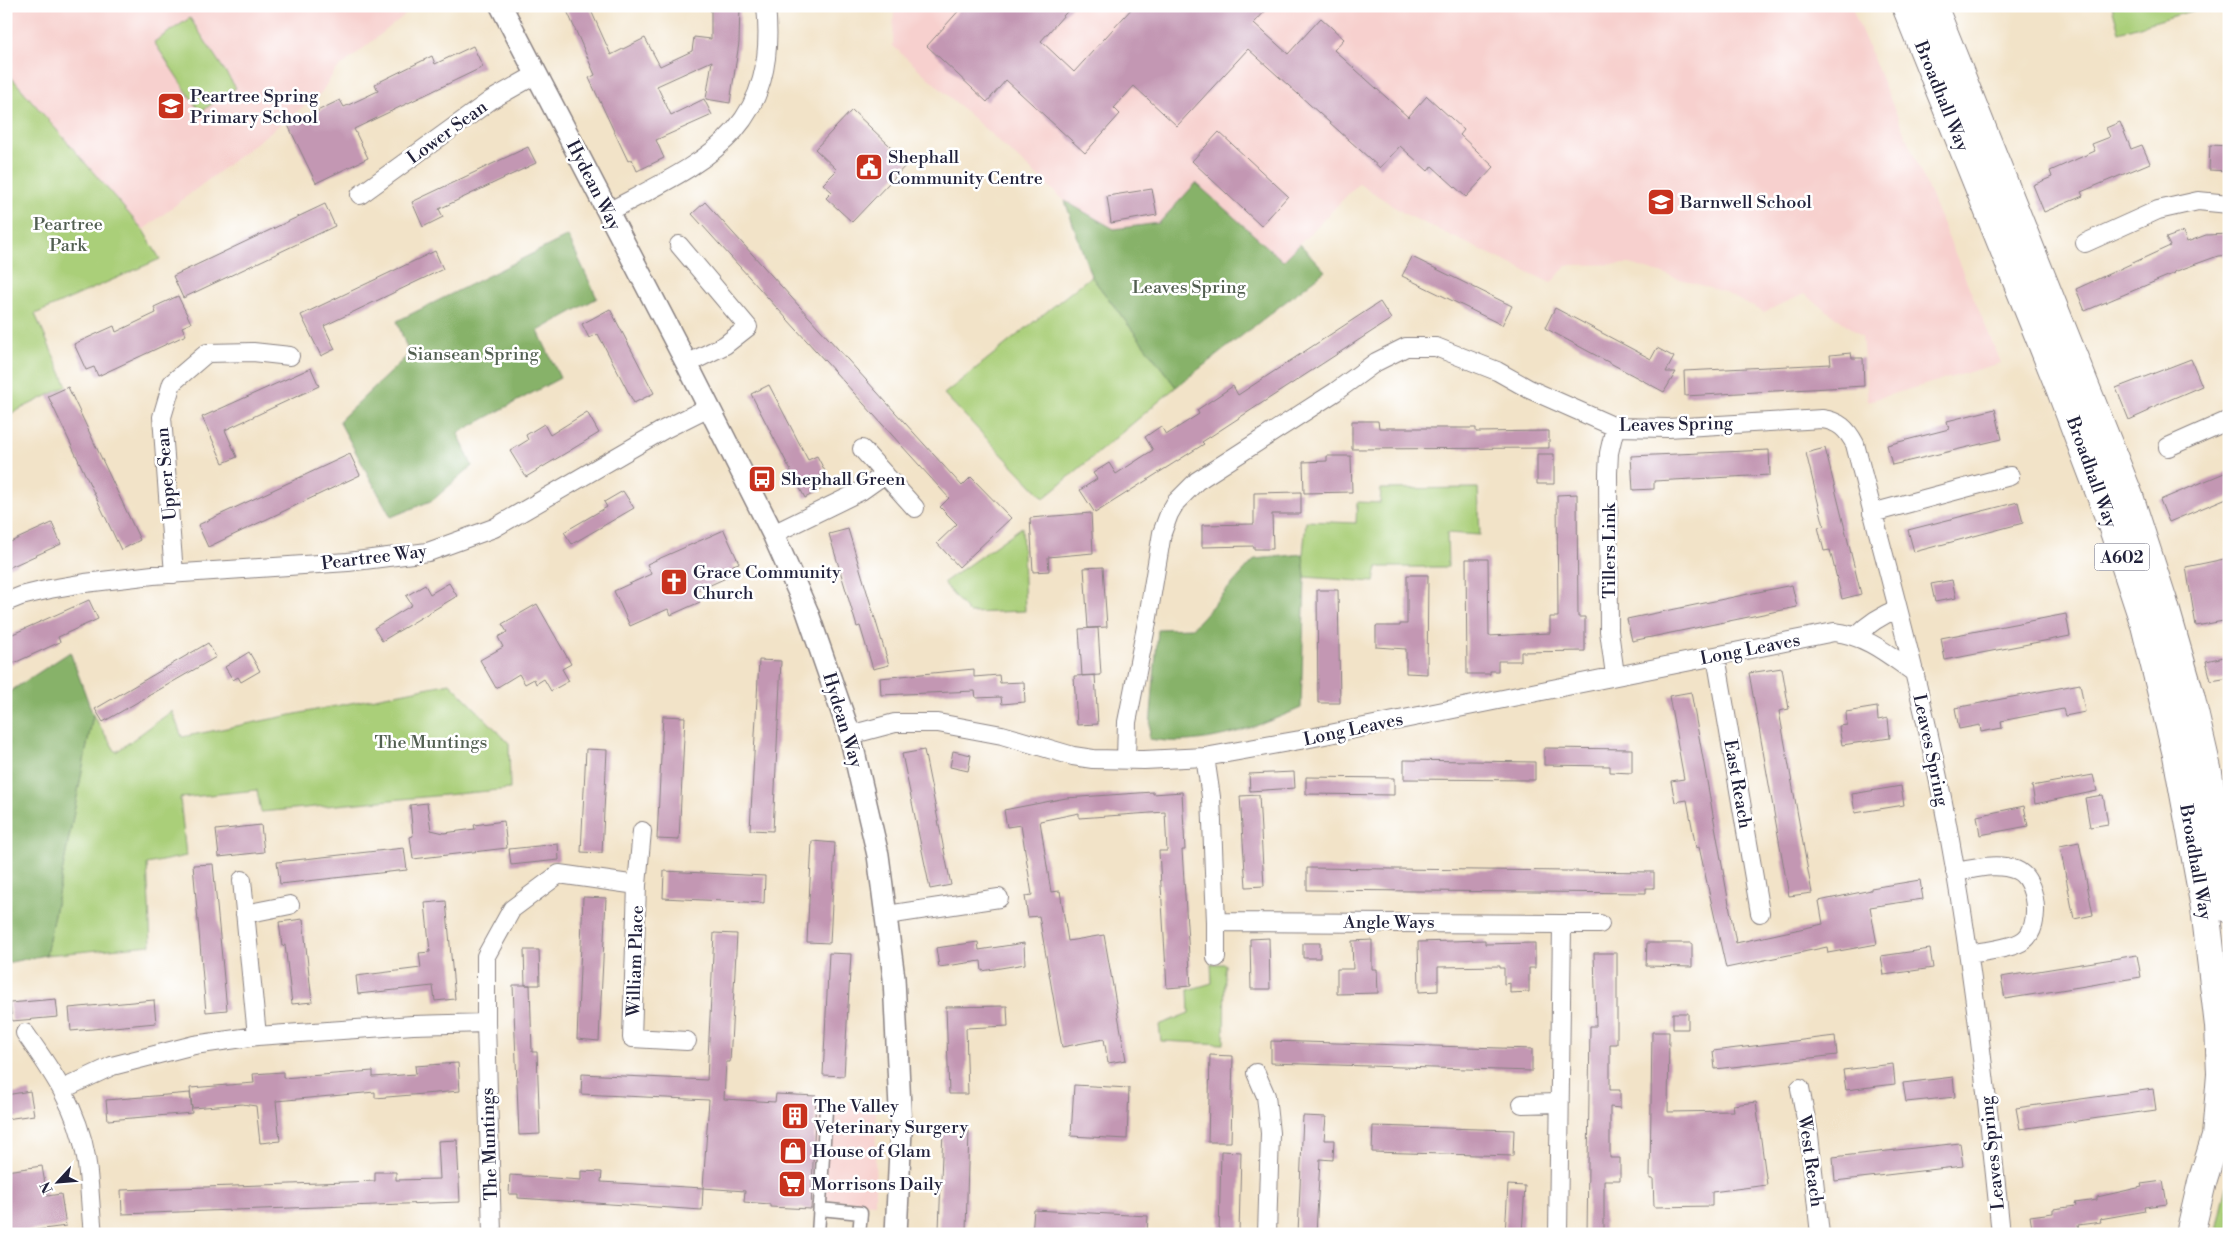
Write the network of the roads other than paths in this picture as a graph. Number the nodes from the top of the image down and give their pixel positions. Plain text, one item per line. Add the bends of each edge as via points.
1 (501, 6) edge
2 (766, 6) edge
3 (1906, 6) edge
4 (1933, 6) edge
5 (538, 74) junction
6 (360, 195) dead end
7 (2229, 204) edge
8 (608, 212) junction
9 (2085, 243) dead end
10 (680, 245) dead end
11 (290, 356) dead end
12 (687, 364) junction
13 (708, 407) junction
14 (2229, 420) edge
15 (1615, 427) junction
16 (2168, 447) dead end
17 (862, 449) dead end
18 (885, 474) junction
19 (2010, 476) dead end
20 (915, 508) dead end
21 (1872, 513) junction
22 (773, 534) junction
23 (174, 574) junction
24 (6, 602) edge
25 (1898, 609) junction
26 (1856, 636) junction
27 (1716, 656) junction
28 (1915, 673) junction
29 (1615, 675) junction
30 (850, 735) junction
31 (1205, 757) junction
32 (1126, 760) junction
33 (642, 830) dead end
34 (1955, 872) junction
35 (242, 880) dead end
36 (637, 885) junction
37 (999, 898) dead end
38 (290, 905) dead end
39 (2229, 909) edge
40 (1760, 912) dead end
41 (245, 914) junction
42 (887, 915) junction
43 (1216, 922) junction
44 (1562, 924) junction
45 (1600, 924) dead end
46 (1968, 954) junction
47 (1216, 958) dead end
48 (486, 1024) junction
49 (25, 1033) dead end
50 (257, 1036) junction
51 (687, 1041) dead end
52 (1256, 1073) dead end
53 (1800, 1088) dead end
54 (63, 1089) junction
55 (1559, 1103) junction
56 (1522, 1104) dead end
57 (826, 1110) dead end
58 (2222, 1132) edge
59 (820, 1209) junction
60 (93, 1234) edge
61 (492, 1234) edge
62 (818, 1234) edge
63 (859, 1234) edge
64 (896, 1234) edge
65 (1267, 1234) edge
66 (1558, 1234) edge
67 (1820, 1234) edge
68 (2001, 1234) edge
69 (2190, 1234) edge

1 - 5 street, Hydean Way
2 - 8 street via 763,74 750,112 738,128 707,156
3 - 58 highway, Broadhall Way / A602 via 2060,388 2111,522 2145,625 2177,755 2205,908 2219,1026
4 - 39 highway, Broadhall Way / A602 via 2132,506 2192,703 2208,773
5 - 6 street, Lower Sean via 491,100
5 - 8 street, Hydean Way
7 - 9 street via 2198,201 2158,210
8 - 12 street, Hydean Way
10 - 12 street via 748,327 725,344
11 - 23 street, Upper Sean via 253,352 207,353 172,383 162,417
12 - 13 street, Hydean Way
13 - 22 street, Hydean Way
13 - 23 street, Peartree Way via 494,528 454,544 414,555
14 - 16 street
15 - 21 street, Leaves Spring via 1831,420 1846,429 1855,444
15 - 29 street, Tillers Link via 1608,453 1608,472 1609,631
15 - 32 street, Leaves Spring via 1496,371 1436,347 1406,347 1376,362 1197,481 1176,502 1162,534 1127,722
17 - 18 street
18 - 20 street
18 - 22 street via 861,491
19 - 21 street
21 - 25 street, Leaves Spring
22 - 30 street, Hydean Way via 807,611
23 - 24 street, Peartree Way via 68,586
25 - 26 street via 1864,627
25 - 28 street, Leaves Spring
26 - 27 street, Long Leaves via 1834,632
26 - 28 street, Long Leaves via 1879,647
27 - 29 street, Long Leaves
27 - 40 street, East Reach
28 - 34 street, Leaves Spring
29 - 31 street, Long Leaves
30 - 32 street, Long Leaves via 895,723 938,723 1002,735 1073,756
30 - 42 street, Hydean Way via 876,847
31 - 32 street, Long Leaves
31 - 43 street via 1211,797
33 - 36 street, William Place
34 - 46 street, Leaves Spring
34 - 46 street via 1991,866 2018,870 2027,880 2035,908 2033,929 2022,942
35 - 41 street
36 - 48 street, The Muntings via 559,874 512,909 486,956
36 - 51 street, William Place via 632,1038
37 - 42 street
38 - 41 street
41 - 50 street
42 - 64 street, Hydean Way via 897,1016 901,1120
43 - 44 street, Angle Ways
43 - 47 street
44 - 45 street, Angle Ways
44 - 55 street
46 - 68 street, Leaves Spring
48 - 50 street via 413,1025
48 - 61 street, The Muntings
49 - 54 street
50 - 54 street via 145,1056 103,1070
52 - 65 street via 1266,1096 1270,1133
53 - 67 street, West Reach via 1809,1134
54 - 60 street via 86,1157
55 - 56 street
55 - 66 street
57 - 59 street
58 - 69 highway, Broadhall Way via 2202,1182
59 - 62 street
59 - 63 street via 861,1213

